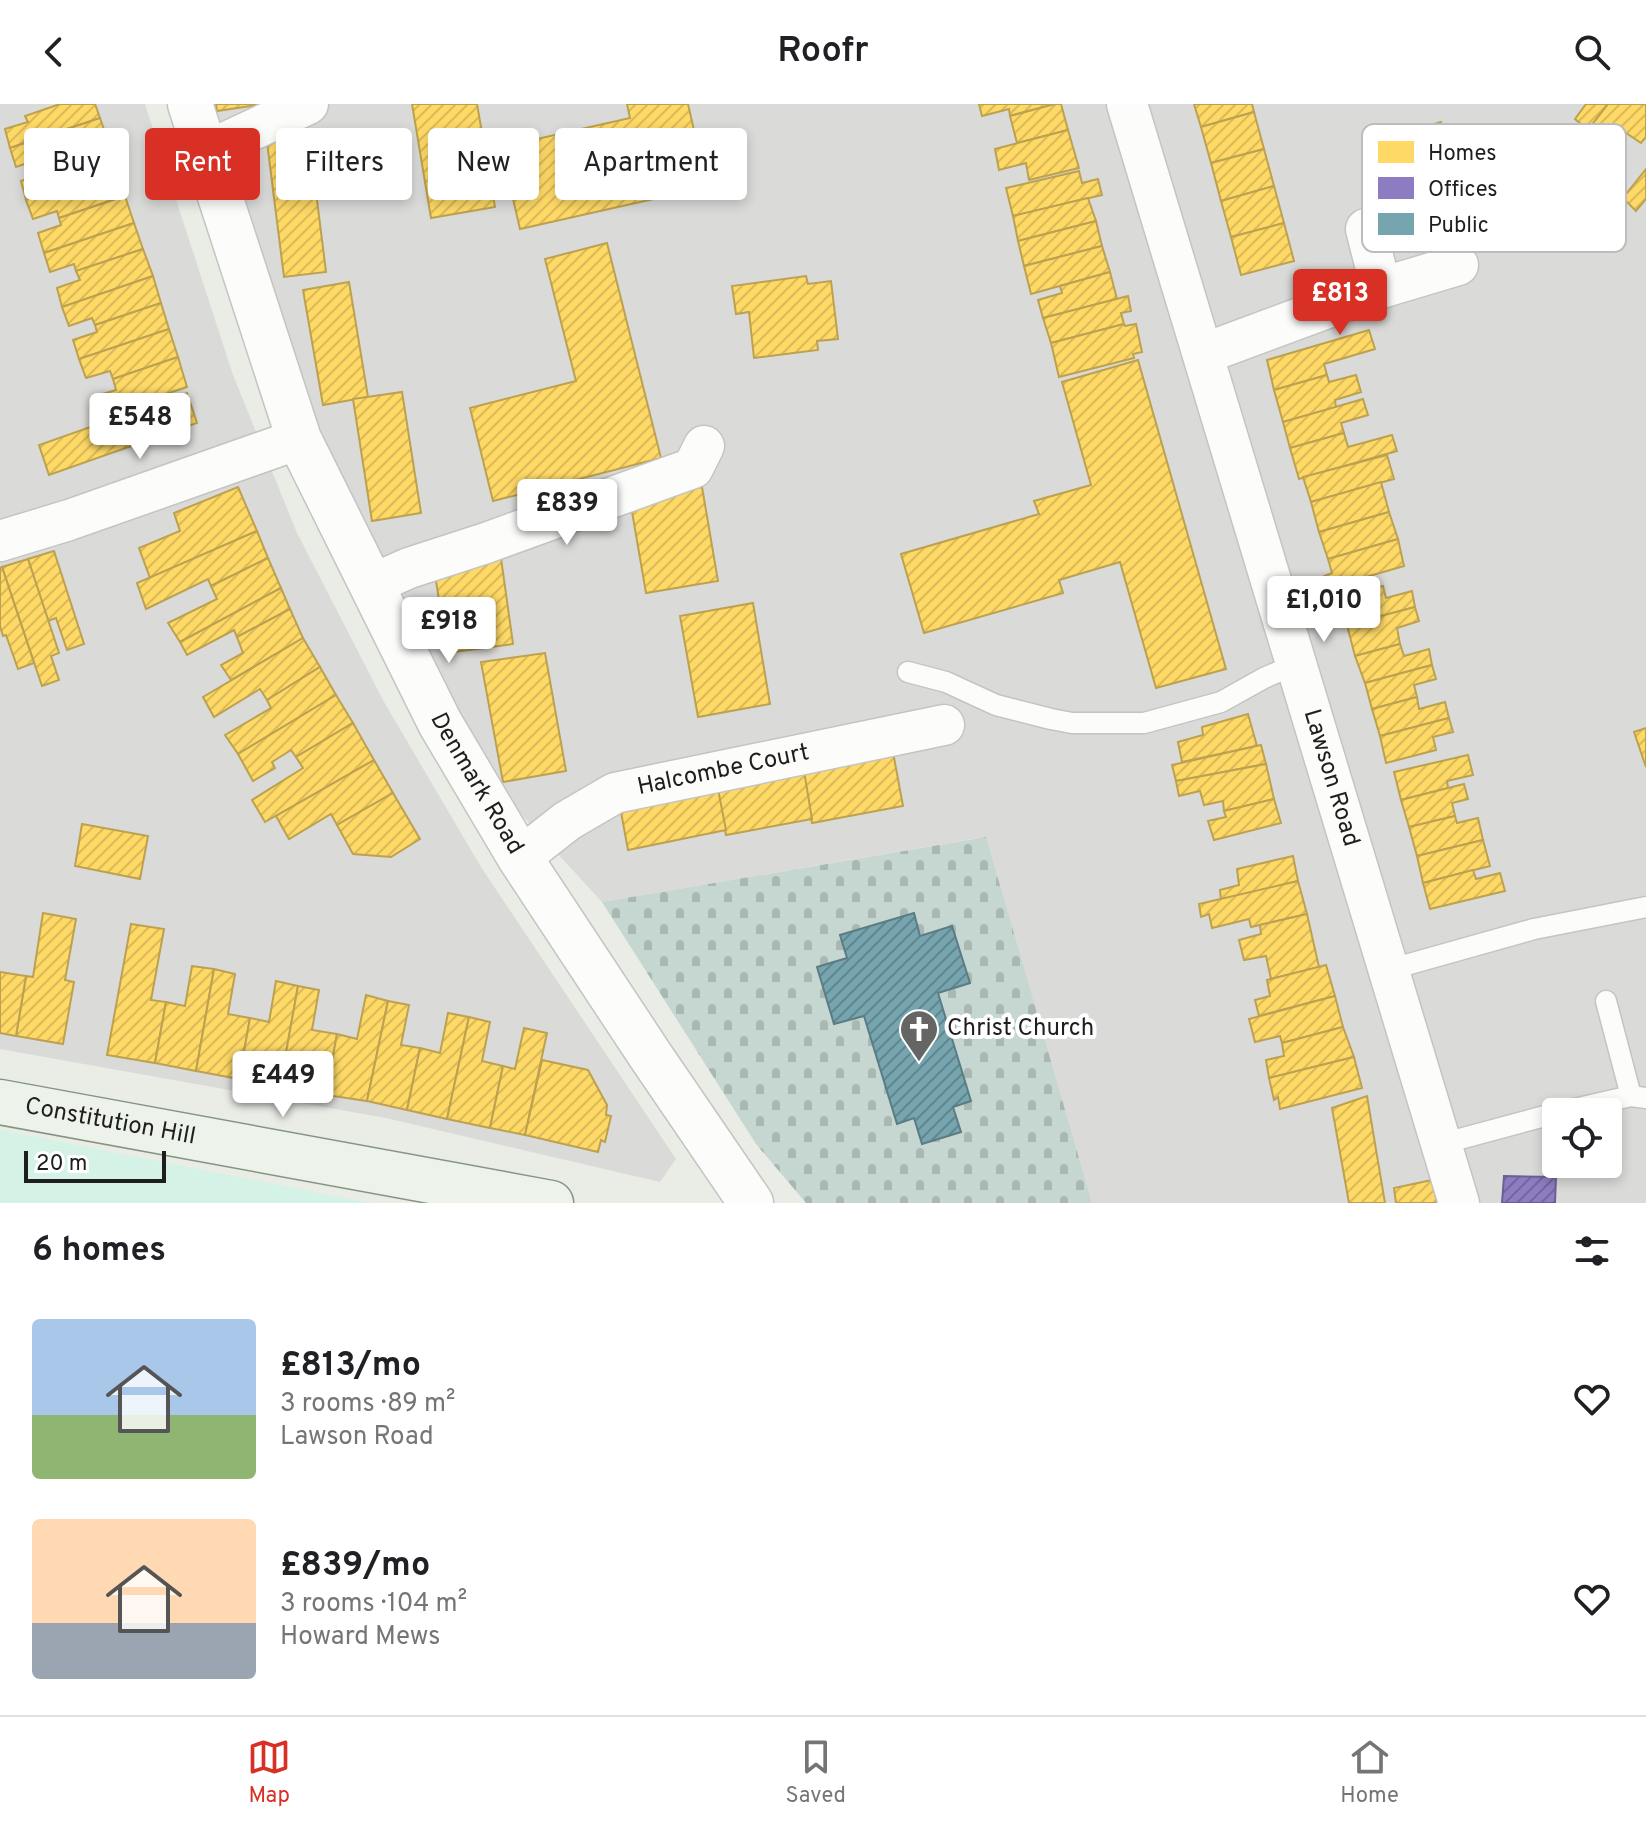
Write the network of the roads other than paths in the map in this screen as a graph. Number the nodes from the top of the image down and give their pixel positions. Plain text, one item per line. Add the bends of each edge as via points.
1 (190, 104) edge
2 (308, 104) edge
3 (1127, 104) edge
4 (198, 128) edge
5 (256, 128) edge
6 (221, 200) edge
7 (1372, 252) edge
8 (1458, 265) dead end
9 (1381, 288) junction
10 (1203, 354) junction
11 (299, 439) junction
12 (704, 446) dead end
13 (0, 541) edge
14 (371, 585) junction
15 (1296, 664) junction
16 (908, 672) dead end
17 (944, 725) dead end
18 (520, 858) junction
19 (1646, 907) edge
20 (1388, 970) junction
21 (1606, 1001) dead end
22 (1638, 1097) edge
23 (0, 1102) edge
24 (1542, 1117) edge
25 (1441, 1144) junction
26 (551, 1203) edge
27 (751, 1203) edge
28 (1459, 1203) edge

1 - 4 street, Denmark Road
2 - 5 street
3 - 10 street, Lawson Road
6 - 11 street, Denmark Road
7 - 9 street
8 - 9 street
9 - 10 street
10 - 15 street, Lawson Road
11 - 13 street
11 - 14 street, Denmark Road
12 - 14 street via 693,468
14 - 18 street, Denmark Road via 440,723
15 - 16 lane via 1221,702 1144,723 1051,719
15 - 20 street, Lawson Road
17 - 18 street, Halcombe Court via 615,793
18 - 27 street, Denmark Road
19 - 20 lane via 1534,929
20 - 25 street, Lawson Road
21 - 22 lane
23 - 26 main road, Constitution Hill
24 - 25 lane
25 - 28 street, Lawson Road

